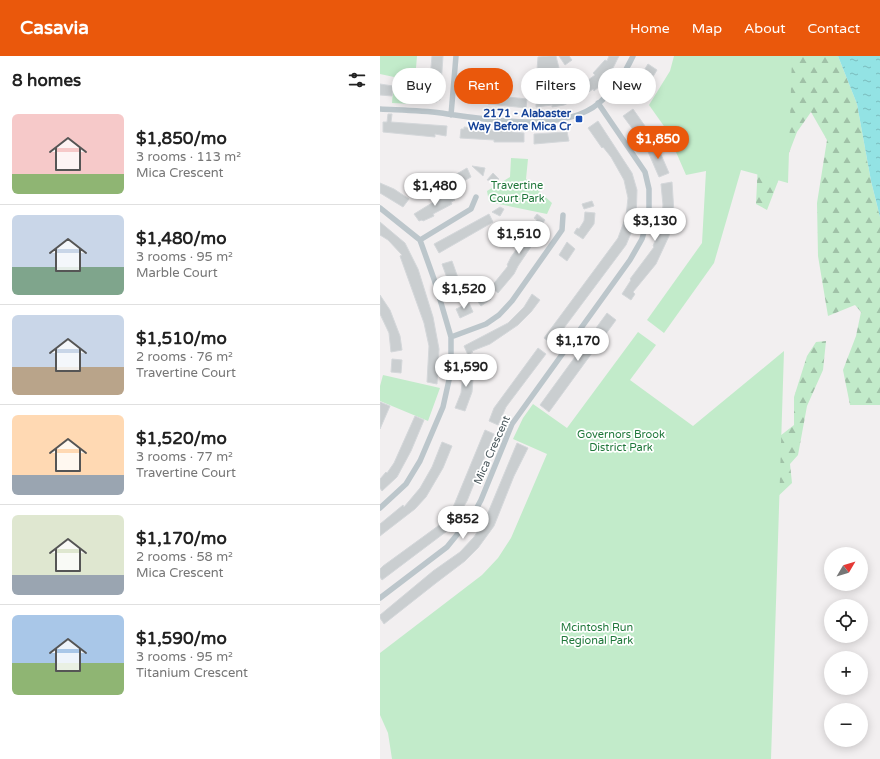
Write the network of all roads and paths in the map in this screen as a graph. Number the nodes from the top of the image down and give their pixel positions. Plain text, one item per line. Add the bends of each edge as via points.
1 (456, 56) edge
2 (632, 56) edge
3 (625, 68) edge
4 (598, 103) edge
5 (599, 104) edge
6 (380, 109) edge
7 (451, 115) junction
8 (476, 197) dead end
9 (380, 208) edge
10 (563, 215) dead end
11 (420, 240) junction
12 (451, 337) junction
13 (380, 508) edge
14 (380, 598) edge

1 - 7 street
2 - 3 street
4 - 7 street via 575,116 556,121 501,120
5 - 14 street, Mica Crescent via 645,172 649,189 649,213 642,239 630,260 512,424 481,500 469,520 447,547
6 - 7 street
8 - 11 street via 471,209
9 - 11 street
10 - 12 street via 562,230 512,301 486,324
11 - 12 street
12 - 13 street via 451,372 443,407 420,461 406,484

